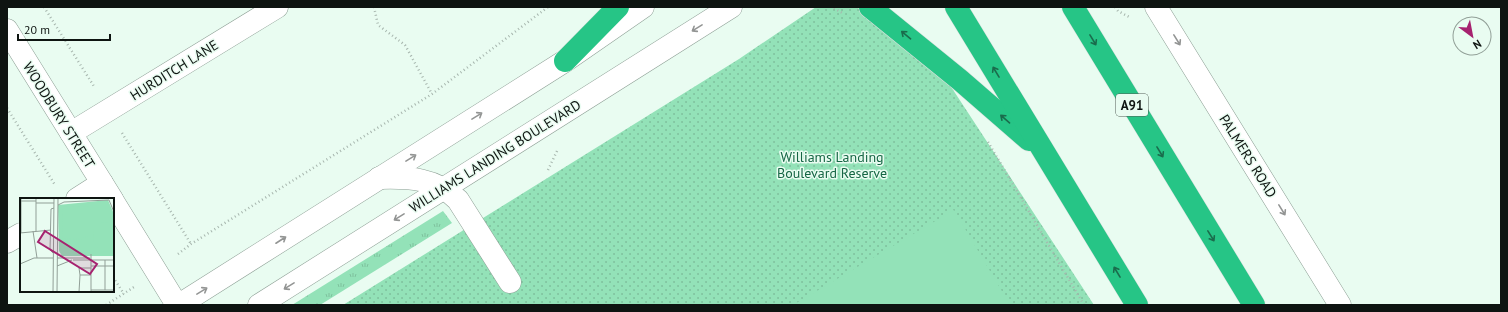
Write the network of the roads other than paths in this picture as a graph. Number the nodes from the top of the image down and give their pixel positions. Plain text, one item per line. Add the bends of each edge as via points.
1 (277, 7) edge
2 (618, 7) edge
3 (643, 7) edge
4 (731, 7) edge
5 (870, 7) edge
6 (956, 7) edge
7 (1073, 7) edge
8 (1156, 7) edge
9 (7, 30) edge
10 (564, 61) junction
11 (71, 133) junction
12 (1045, 154) junction
13 (379, 178) junction
14 (444, 189) junction
15 (109, 194) edge
16 (83, 198) edge
17 (114, 202) edge
18 (20, 235) edge
19 (7, 242) edge
20 (510, 282) dead end
21 (178, 305) edge
22 (259, 305) edge
23 (1138, 305) edge
24 (1254, 305) edge
25 (1340, 305) edge

1 - 11 street, HURDITCH LANE
2 - 10 highway
3 - 10 street
4 -> 14 street, WILLIAMS LANDING BOULEVARD
12 -> 5 highway
12 -> 6 highway
7 -> 24 highway, A91
8 -> 25 street, PALMERS ROAD
9 - 11 street, WOODBURY STREET
13 -> 10 street
11 - 15 street, WOODBURY STREET
23 -> 12 highway
13 - 14 street via 416,178
21 -> 13 street
14 - 20 street via 458,200
14 -> 22 street, WILLIAMS LANDING BOULEVARD
15 - 16 street
17 - 21 street, WOODBURY STREET
18 - 19 street

